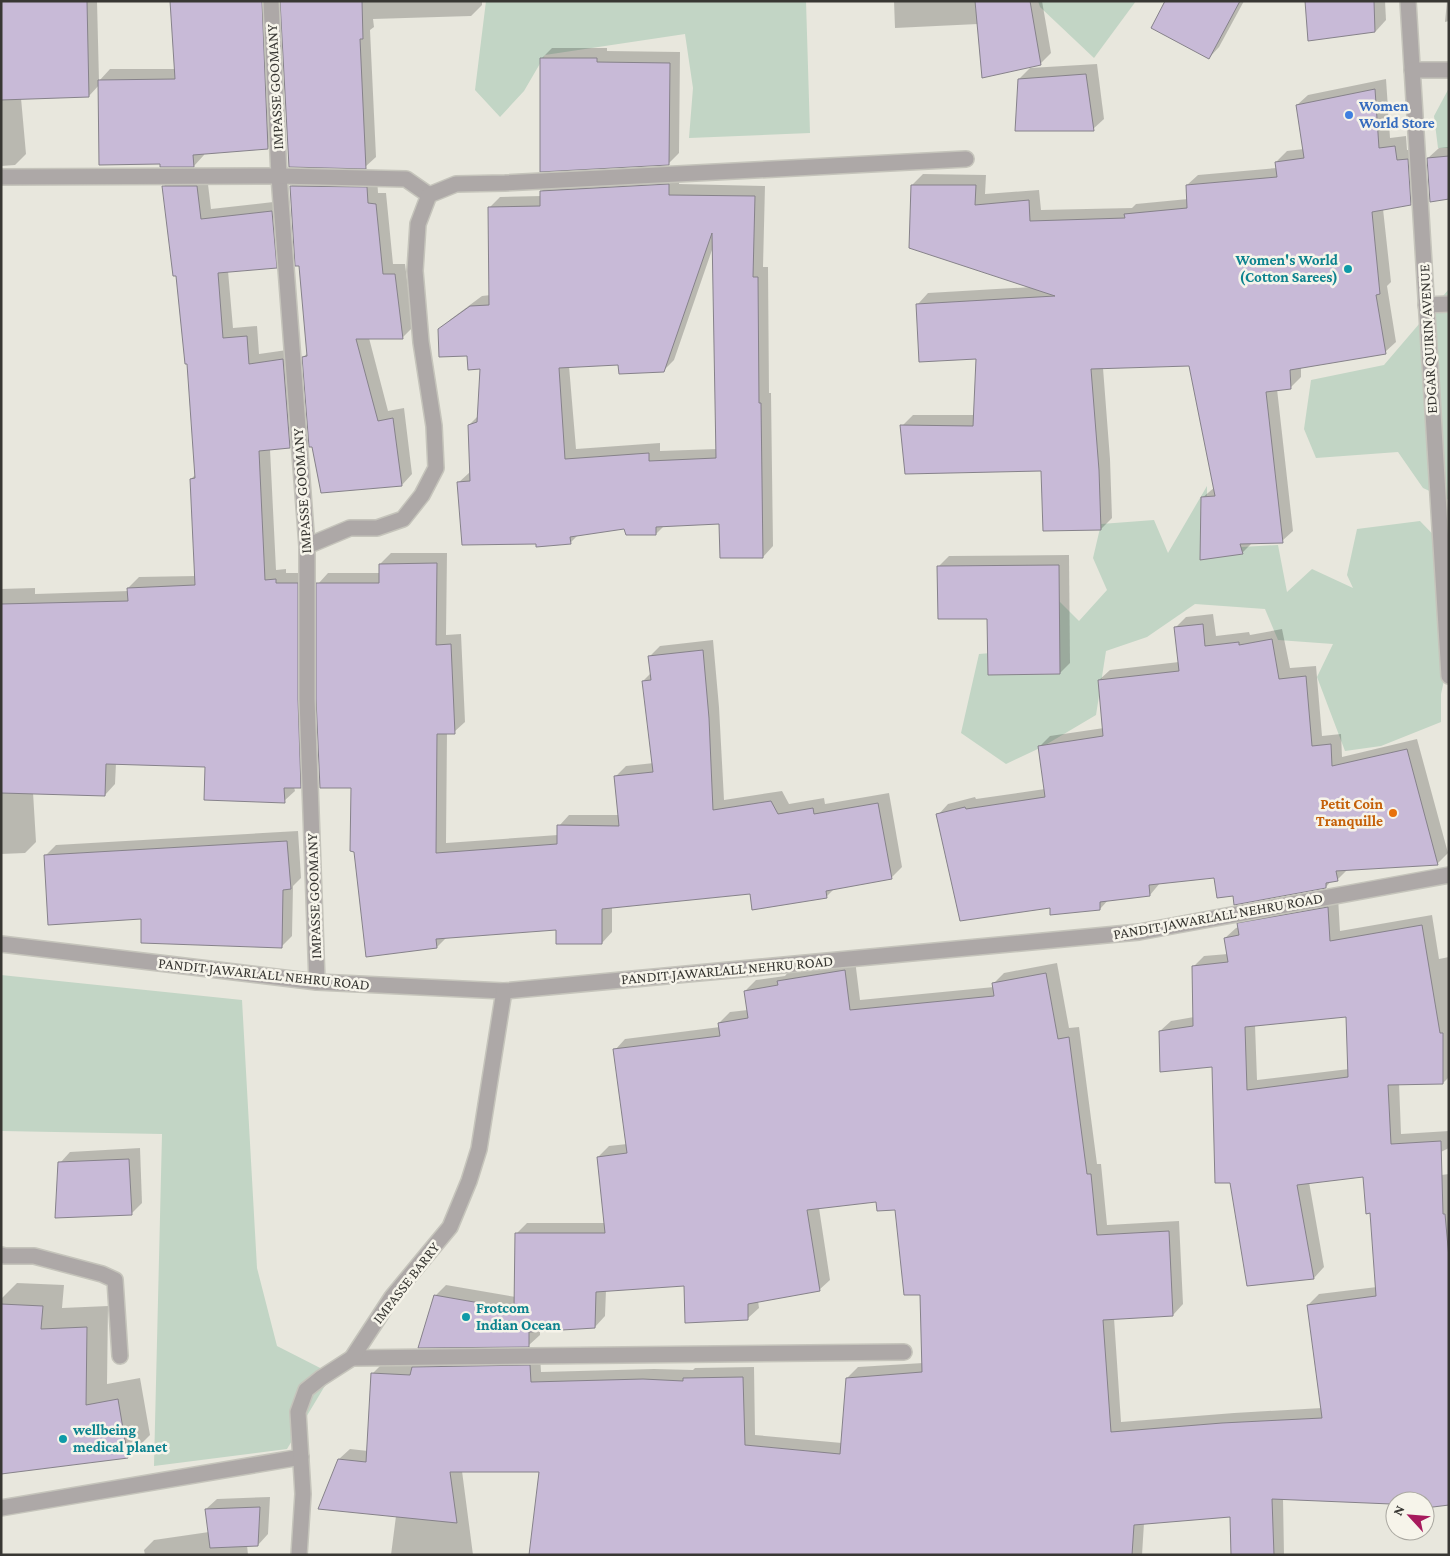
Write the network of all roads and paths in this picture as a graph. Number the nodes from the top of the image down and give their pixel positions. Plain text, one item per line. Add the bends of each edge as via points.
1 (271, 1) edge
2 (1408, 1) edge
3 (1412, 70) junction
4 (1449, 70) edge
5 (966, 159) dead end
6 (279, 176) junction
7 (1, 177) edge
8 (429, 195) junction
9 (1449, 304) edge
10 (1426, 305) junction
11 (307, 546) junction
12 (1449, 676) edge
13 (1449, 875) edge
14 (1, 944) edge
15 (317, 982) junction
16 (504, 991) junction
17 (1, 1254) edge
18 (904, 1352) dead end
19 (120, 1356) dead end
20 (352, 1358) junction
21 (301, 1458) junction
22 (1, 1508) edge
23 (299, 1555) edge

1 - 6 street, IMPASSE GOOMANY
2 - 3 street, EDGAR QUIRIN AVENUE
3 - 4 street
3 - 10 street, EDGAR QUIRIN AVENUE
5 - 8 street via 456,184
6 - 7 street
6 - 8 street via 406,179
6 - 11 street, IMPASSE GOOMANY
8 - 11 street via 418,224 415,271 436,468 422,495 403,519 377,528 350,528
9 - 10 street
10 - 12 street, EDGAR QUIRIN AVENUE
11 - 15 street, IMPASSE GOOMANY via 307,699
13 - 16 street, PANDIT JAWARLALL NEHRU ROAD via 1138,932
14 - 15 street, PANDIT JAWARLALL NEHRU ROAD
15 - 16 street, PANDIT JAWARLALL NEHRU ROAD
16 - 20 street, IMPASSE BARRY via 479,1149 453,1220 392,1297
17 - 19 street via 34,1256 115,1280
18 - 20 street
20 - 21 street, IMPASSE BARRY via 306,1390 298,1412
21 - 22 street
21 - 23 street, IMPASSE BARRY via 303,1494

